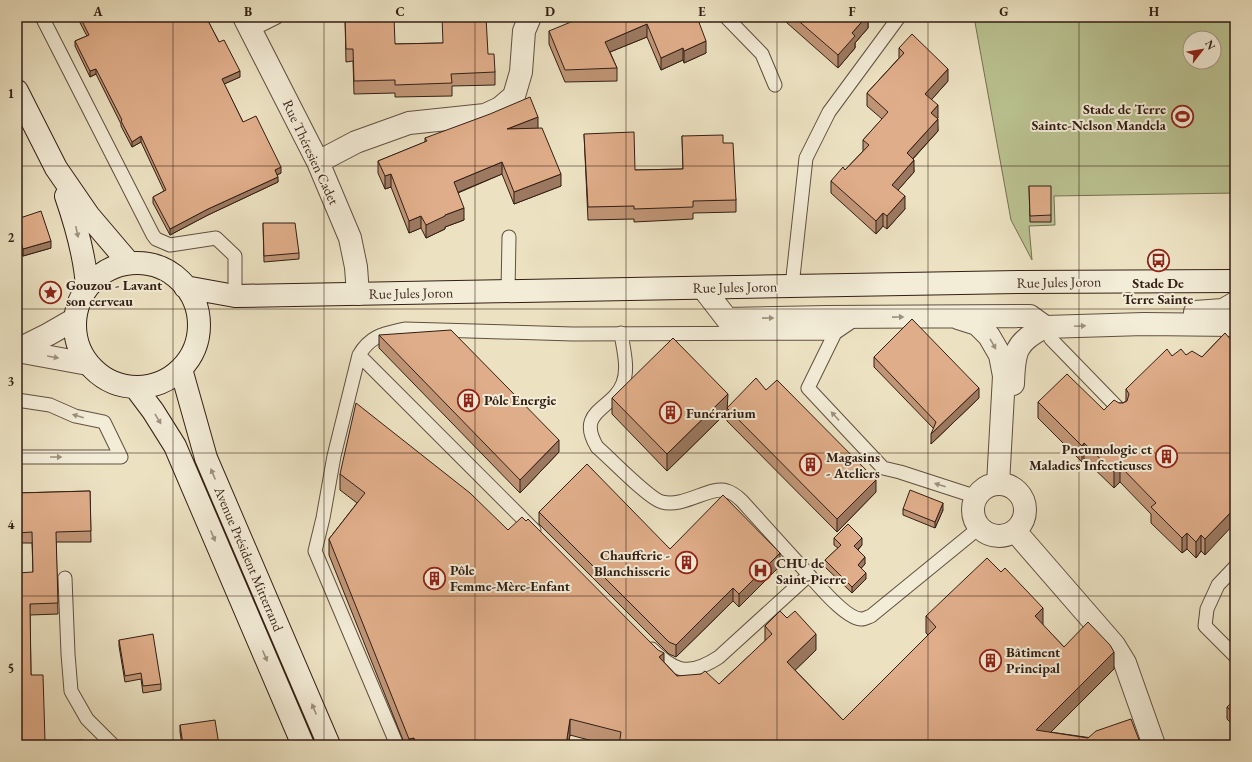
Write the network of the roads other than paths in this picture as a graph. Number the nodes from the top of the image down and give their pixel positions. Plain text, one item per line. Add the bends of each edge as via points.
1 (42, 17) edge
2 (277, 17) edge
3 (530, 17) edge
4 (726, 17) edge
5 (900, 17) edge
6 (247, 24) edge
7 (775, 85) dead end
8 (17, 91) edge
9 (318, 162) junction
10 (56, 168) junction
11 (509, 237) dead end
12 (128, 263) junction
13 (1235, 281) edge
14 (792, 286) junction
15 (87, 287) junction
16 (185, 287) junction
17 (702, 288) junction
18 (508, 291) junction
19 (358, 294) junction
20 (235, 296) junction
21 (1235, 303) edge
22 (951, 316) junction
23 (858, 317) junction
24 (75, 319) junction
25 (199, 323) junction
26 (1144, 324) junction
27 (1235, 324) edge
28 (1045, 327) junction
29 (835, 333) junction
30 (621, 334) junction
31 (17, 351) edge
32 (359, 355) junction
33 (88, 364) junction
34 (181, 369) junction
35 (135, 387) junction
36 (17, 400) edge
37 (1121, 411) edge
38 (17, 457) edge
39 (1004, 486) junction
40 (977, 497) junction
41 (980, 527) junction
42 (1015, 531) junction
43 (542, 538) edge
44 (1235, 567) edge
45 (809, 575) junction
46 (65, 578) dead end
47 (642, 639) edge
48 (1235, 656) edge
49 (113, 745) edge
50 (304, 745) edge
51 (329, 745) edge
52 (397, 745) edge
53 (1154, 745) edge

1 - 20 lane via 153,235 170,245 216,238 236,256
2 - 6 lane
3 - 9 street via 524,31 518,84 514,96 500,108 485,115 409,123 356,142
4 - 7 lane via 762,54
5 - 14 lane via 829,112 806,158
6 - 9 street, Rue Théresien Cadet
8 - 10 street
9 - 19 street, Rue Théresien Cadet via 350,238
10 - 12 street via 89,216
10 -> 15 street via 75,223
11 - 18 lane
12 - 15 street via 99,276
12 - 16 street via 150,264 170,272
13 - 14 street, Rue Jules Joron
14 - 17 street, Rue Jules Joron
15 - 24 street via 79,302
16 - 20 street, Rue Jules Joron
16 - 25 street via 195,304
17 - 18 street, Rue Jules Joron
17 -> 23 street via 727,319
18 - 19 street, Rue Jules Joron
19 - 20 street, Rue Jules Joron
20 - 25 street via 210,312
21 - 26 street via 1223,310 1164,315
23 -> 22 street
22 - 28 street via 1030,316
22 -> 39 street via 977,324 989,336 1000,355 1004,376
23 - 29 lane
24 - 31 street
24 - 33 street via 80,350
25 - 34 street via 197,340 191,356
26 - 27 street
28 -> 26 street
28 - 37 lane via 1051,339
28 - 39 street via 1031,334 1017,349
29 - 30 lane
40 -> 29 lane via 883,468 808,388
30 - 32 lane via 405,329 378,335 365,345
30 - 45 lane via 625,369 623,383 592,418 590,428 597,447 656,500 672,504 715,491 726,490 734,494
31 -> 33 street
32 - 43 lane
32 - 52 lane via 314,551
33 - 35 street via 101,376 117,384
34 - 35 street via 168,379 152,386
51 -> 34 street, Avenue Président Mitterrand via 206,458
35 -> 50 street, Avenue Président Mitterrand via 175,446
38 -> 36 lane via 120,457 104,422 75,416 50,405
39 - 40 street via 986,488
39 - 42 street via 1020,496 1025,508 1023,521
40 - 41 street via 973,510
41 - 42 street via 985,532 997,536
41 - 45 lane via 880,609 862,619 844,611
42 - 53 street via 1114,645 1125,663
44 - 48 lane via 1218,585 1207,609 1204,626
45 - 47 lane via 719,657 706,665 691,670 677,668 664,661
46 - 49 lane via 71,691 87,719

